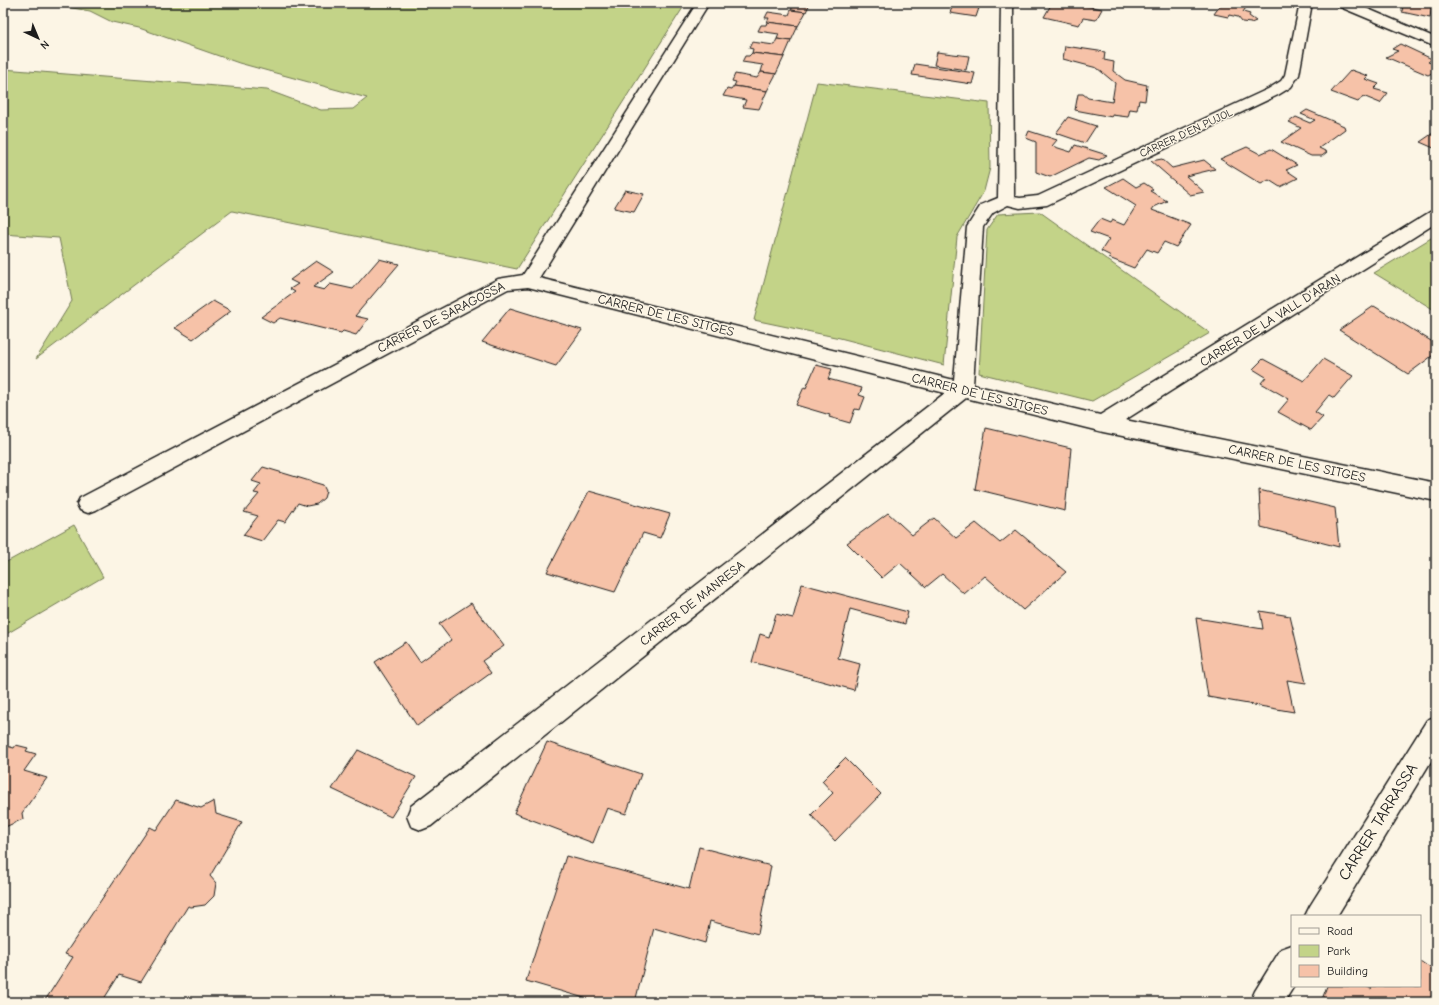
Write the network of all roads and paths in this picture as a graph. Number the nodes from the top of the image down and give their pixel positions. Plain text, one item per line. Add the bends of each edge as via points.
1 (703, 3) edge
2 (1007, 3) edge
3 (1306, 3) edge
4 (1343, 3) edge
5 (1436, 43) edge
6 (1006, 200) junction
7 (1436, 216) edge
8 (528, 281) junction
9 (963, 390) junction
10 (1103, 424) junction
11 (1436, 492) edge
12 (88, 504) dead end
13 (1436, 729) edge
14 (421, 816) dead end
15 (1321, 915) edge
16 (1291, 962) edge
17 (1266, 1002) edge

1 - 8 street
2 - 6 street
3 - 6 street, CARRER D'EN PUJOL via 1292,75 1286,84 1041,201 1020,203
4 - 5 street
6 - 9 street via 987,209 975,227
7 - 10 street, CARRER DE LA VALL D'ARAN
8 - 9 street, CARRER DE LES SITGES
8 - 12 street, CARRER DE SARAGOSSA via 504,283
9 - 10 street, CARRER DE LES SITGES
9 - 14 street, CARRER DE MANRESA
10 - 11 street, CARRER DE LES SITGES
13 - 15 street, CARRER TARRASSA
16 - 17 street

